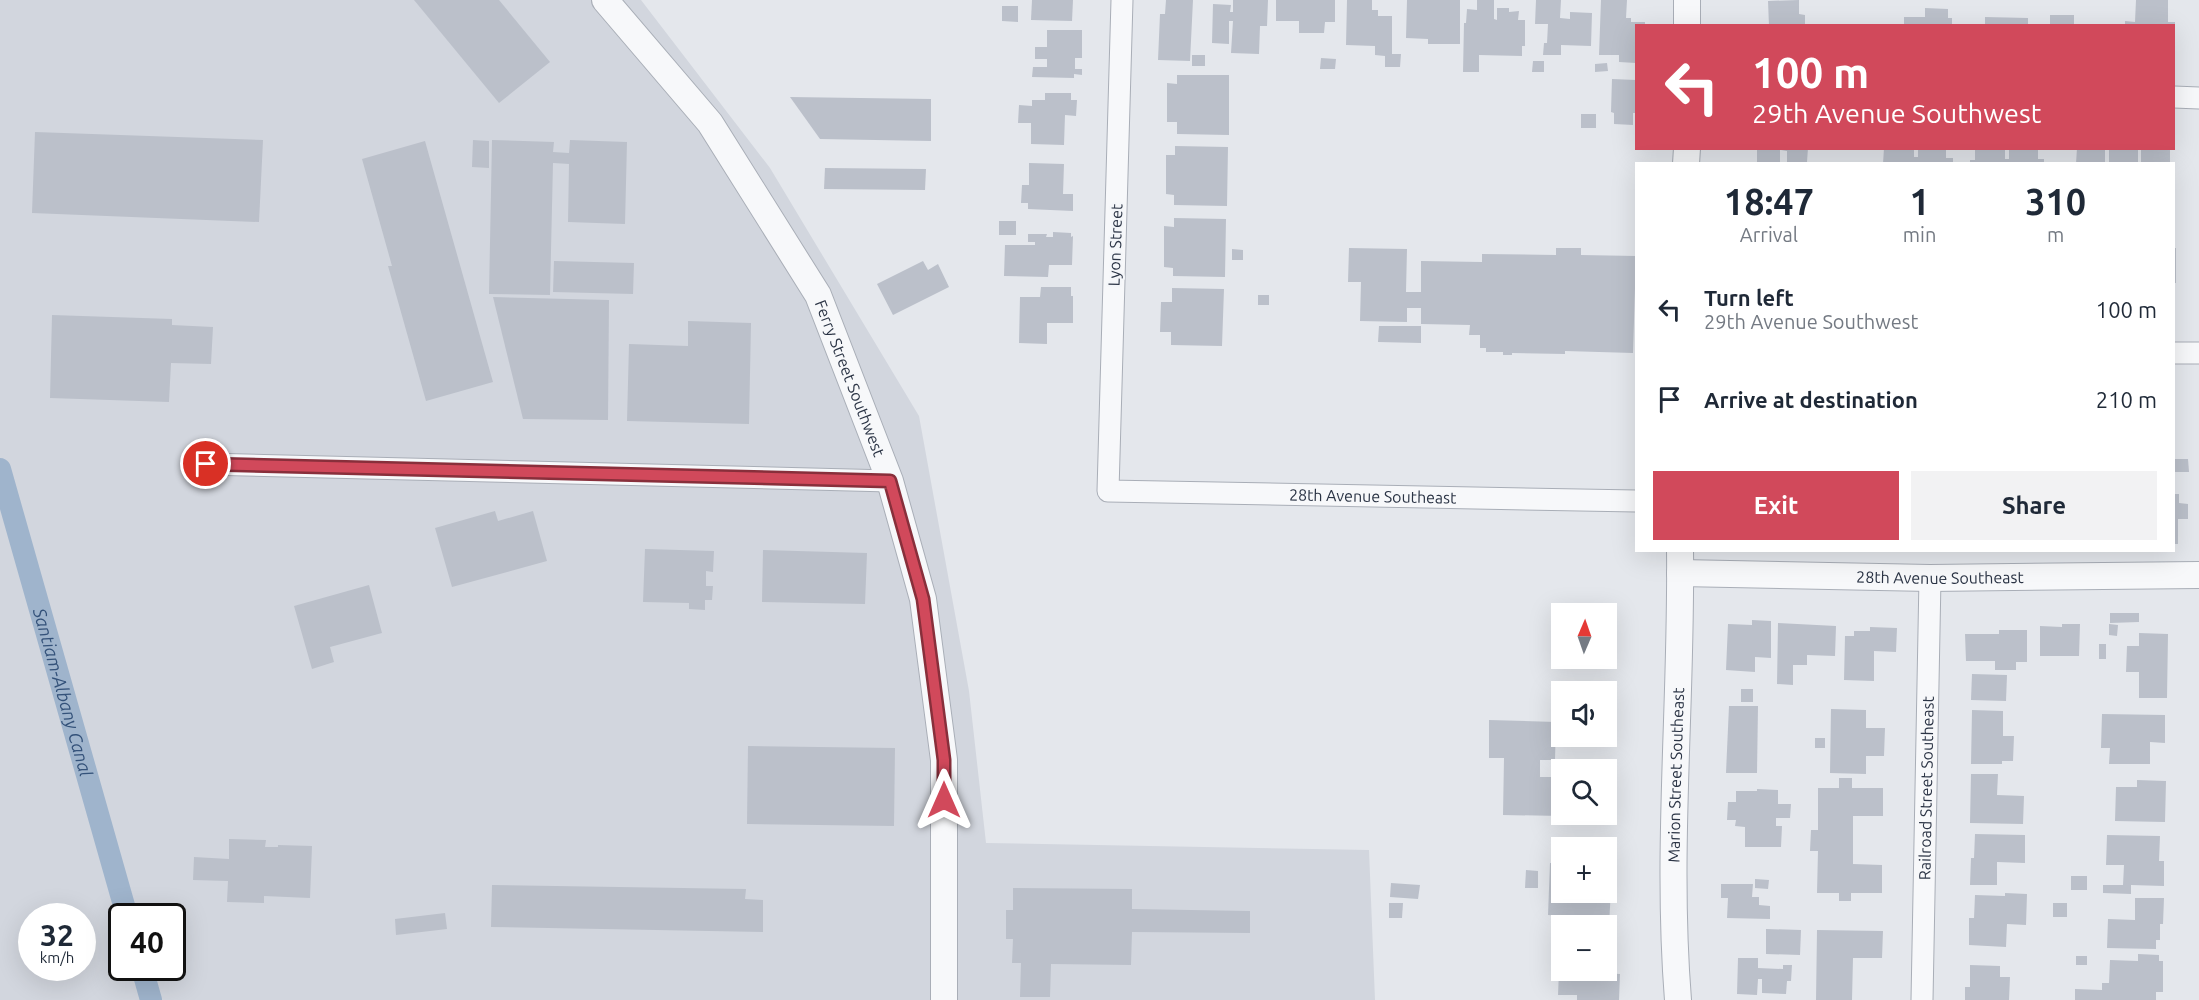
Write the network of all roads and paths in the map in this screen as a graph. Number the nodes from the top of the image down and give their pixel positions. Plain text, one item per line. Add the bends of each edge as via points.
1 (605, 0) edge
2 (1122, 0) edge
3 (1687, 0) edge
4 (1688, 24) edge
5 (2175, 97) edge
6 (2199, 98) edge
7 (2175, 353) edge
8 (2199, 353) edge
9 (206, 464) dead end
10 (890, 481) junction
11 (1108, 491) joint
12 (1635, 501) edge
13 (1680, 562) edge
14 (2199, 575) edge
15 (1930, 578) junction
16 (944, 1000) edge
17 (1678, 1000) edge
18 (1922, 1000) edge

1 - 10 street, Ferry Street Southwest via 710,123 818,295
2 - 11 street, Lyon Street
3 - 4 street
5 - 6 street
7 - 8 street
9 - 10 street
10 - 16 street, Ferry Street Southwest via 923,599 944,760
11 - 12 street, 28th Avenue Southeast
13 - 15 street, 28th Avenue Southeast
13 - 17 street, Marion Street Southeast via 1674,843
14 - 15 street, 28th Avenue Southeast
15 - 18 street, Railroad Street Southeast

